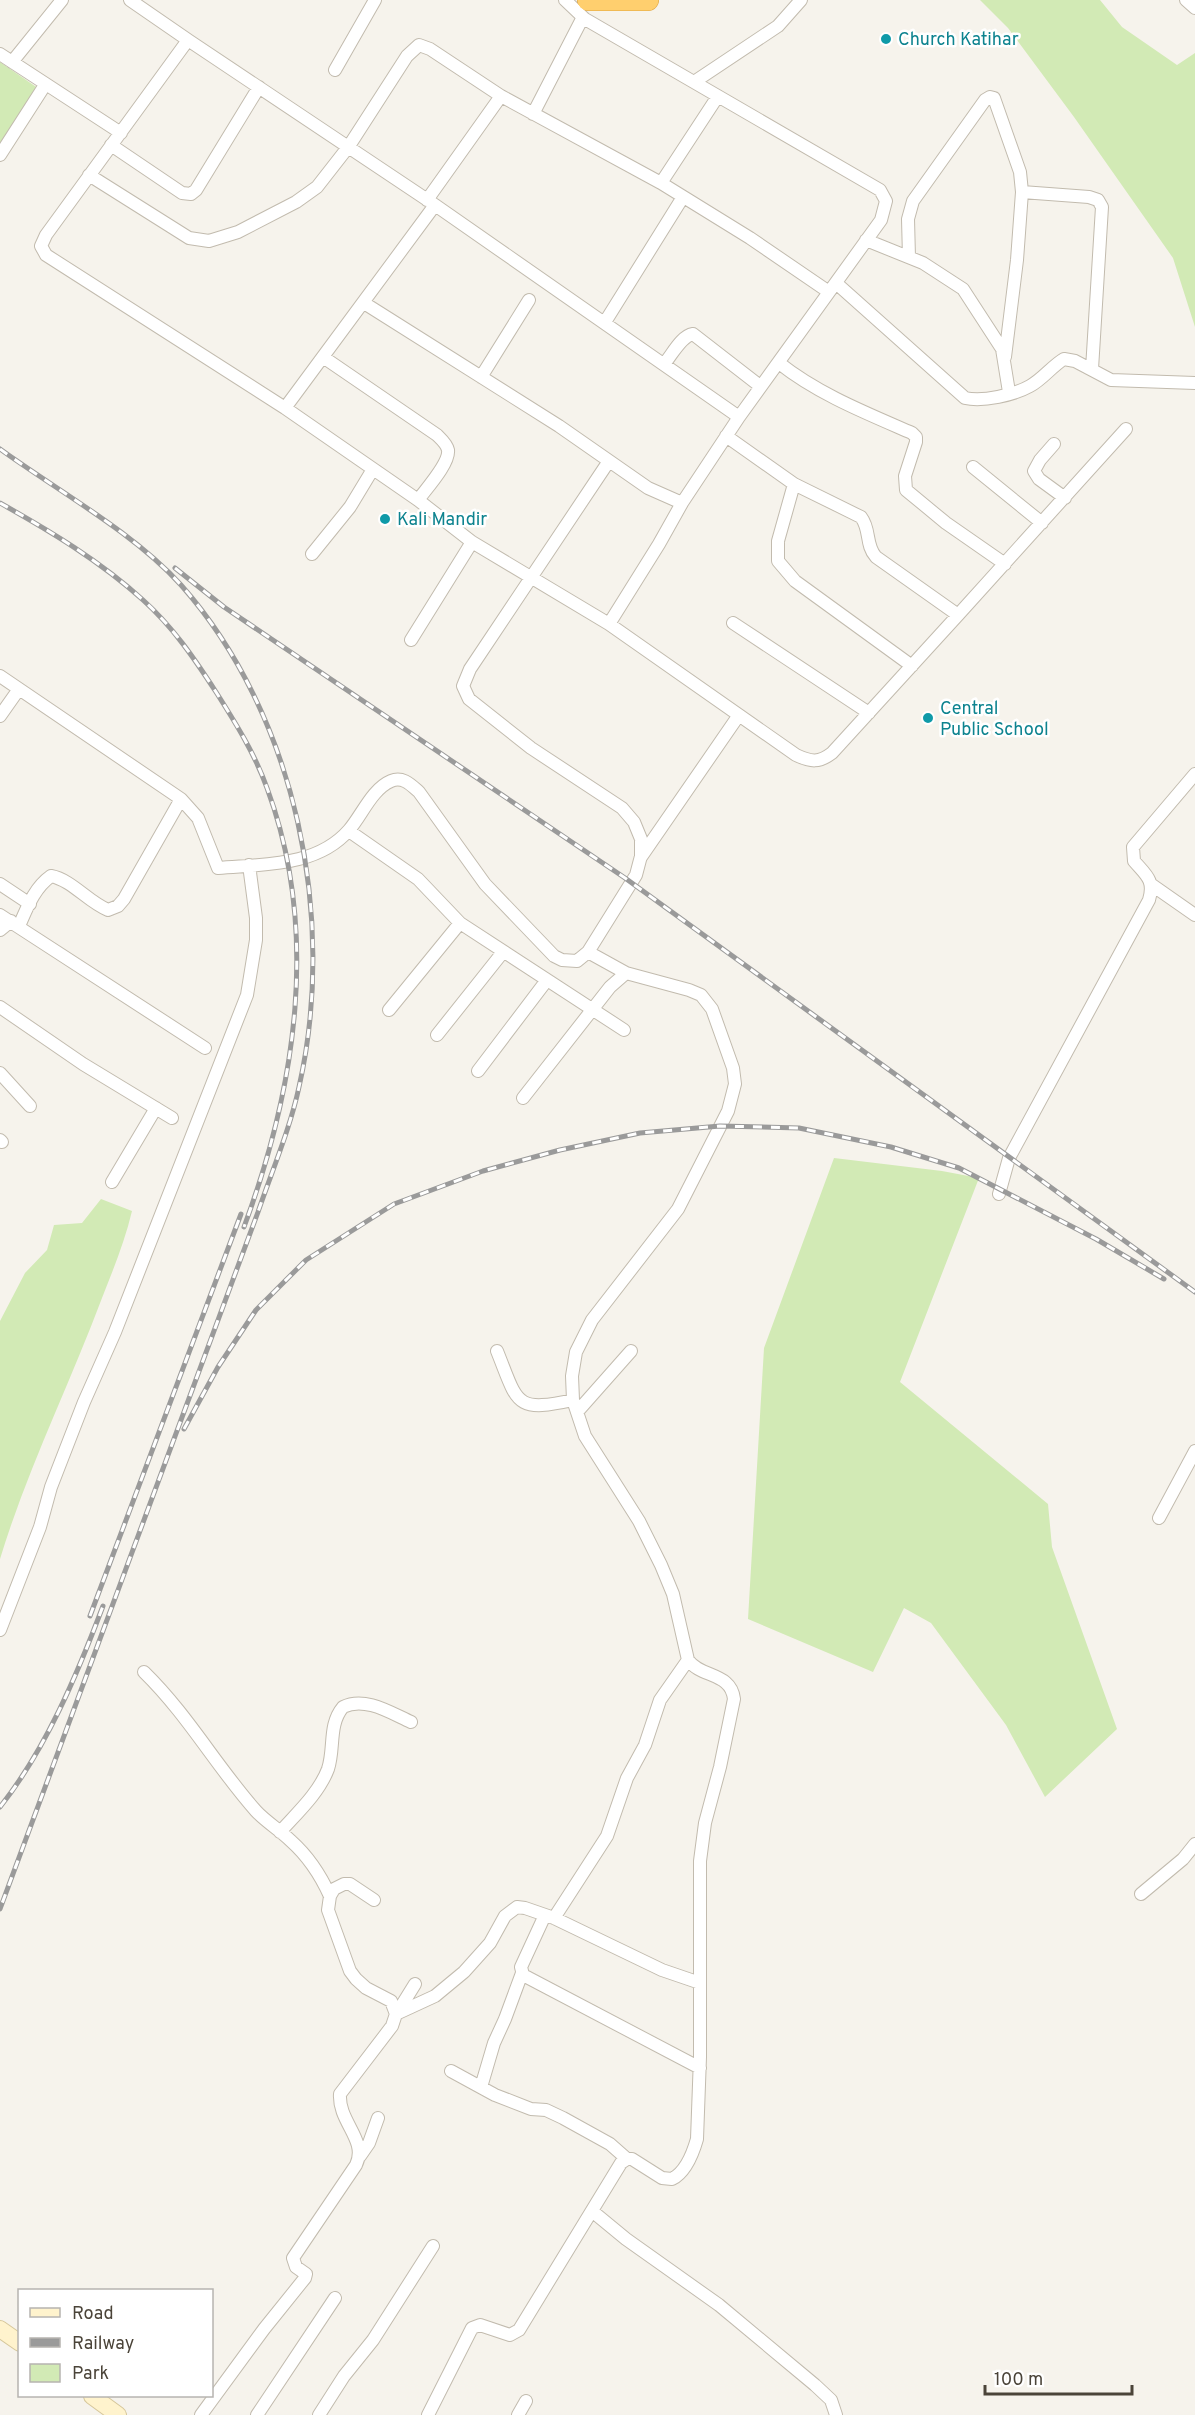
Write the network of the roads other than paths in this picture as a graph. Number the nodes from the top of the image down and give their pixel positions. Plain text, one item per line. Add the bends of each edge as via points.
1 (62, 0) edge
2 (130, 0) edge
3 (375, 0) edge
4 (565, 0) edge
5 (648, 0) edge
6 (801, 0) edge
7 (1186, 0) edge
8 (1195, 8) edge
9 (585, 9) edge
10 (188, 40) junction
11 (0, 54) edge
12 (12, 62) junction
13 (335, 70) dead end
14 (694, 82) junction
15 (45, 85) junction
16 (259, 87) junction
17 (501, 96) junction
18 (718, 96) junction
19 (533, 114) junction
20 (121, 133) junction
21 (111, 145) junction
22 (349, 146) junction
23 (0, 155) edge
24 (89, 175) junction
25 (661, 183) junction
26 (1022, 192) junction
27 (682, 197) junction
28 (431, 203) junction
29 (874, 243) junction
30 (909, 257) junction
31 (838, 289) junction
32 (529, 300) dead end
33 (364, 303) junction
34 (604, 322) junction
35 (323, 357) junction
36 (1005, 357) junction
37 (778, 363) junction
38 (664, 364) junction
39 (1092, 369) junction
40 (481, 376) junction
41 (1195, 383) edge
42 (760, 386) junction
43 (1010, 392) junction
44 (285, 408) junction
45 (739, 417) junction
46 (1126, 429) dead end
47 (726, 436) junction
48 (1054, 444) dead end
49 (609, 461) junction
50 (973, 467) dead end
51 (373, 469) junction
52 (794, 484) junction
53 (1065, 498) junction
54 (418, 500) junction
55 (682, 503) junction
56 (1042, 523) junction
57 (472, 542) junction
58 (312, 554) dead end
59 (1005, 564) junction
60 (531, 578) junction
61 (958, 615) junction
62 (733, 622) dead end
63 (609, 624) junction
64 (411, 640) dead end
65 (912, 666) junction
66 (0, 676) edge
67 (19, 689) junction
68 (869, 713) junction
69 (739, 715) junction
70 (0, 716) edge
71 (1195, 774) edge
72 (1185, 784) junction
73 (1195, 793) edge
74 (181, 799) junction
75 (349, 831) junction
76 (640, 859) junction
77 (249, 865) junction
78 (0, 884) edge
79 (1152, 885) junction
80 (30, 904) junction
81 (1195, 915) edge
82 (10, 921) edge
83 (460, 923) junction
84 (0, 930) edge
85 (503, 952) junction
86 (588, 952) junction
87 (626, 973) junction
88 (547, 980) junction
89 (0, 1007) edge
90 (389, 1010) dead end
91 (594, 1010) junction
92 (624, 1030) dead end
93 (437, 1035) dead end
94 (205, 1048) dead end
95 (478, 1071) dead end
96 (0, 1073) edge
97 (523, 1098) dead end
98 (30, 1106) dead end
99 (156, 1108) junction
100 (172, 1118) dead end
101 (112, 1182) dead end
102 (999, 1194) dead end
103 (497, 1351) dead end
104 (631, 1351) dead end
105 (575, 1406) junction
106 (1195, 1450) edge
107 (1160, 1518) dead end
108 (0, 1630) edge
109 (688, 1660) junction
110 (144, 1672) dead end
111 (411, 1722) dead end
112 (280, 1832) junction
113 (1195, 1844) edge
114 (1142, 1894) dead end
115 (330, 1896) junction
116 (374, 1900) dead end
117 (550, 1916) junction
118 (522, 1973) junction
119 (700, 1983) junction
120 (416, 1984) dead end
121 (396, 2014) junction
122 (700, 2067) junction
123 (451, 2071) dead end
124 (481, 2087) junction
125 (378, 2118) dead end
126 (360, 2156) junction
127 (627, 2159) junction
128 (592, 2211) junction
129 (433, 2246) dead end
130 (335, 2298) dead end
131 (0, 2329) edge
132 (18, 2342) edge
133 (93, 2397) edge
134 (526, 2401) dead end
135 (118, 2415) edge
136 (201, 2415) edge
137 (257, 2415) edge
138 (319, 2415) edge
139 (428, 2415) edge
140 (518, 2415) edge
141 (836, 2415) edge

1 - 12 street
2 - 10 street
3 - 13 street
4 - 9 street
5 - 9 highway
6 - 14 street via 778,26
7 - 8 street
9 - 14 street
9 - 19 street
10 - 16 street
10 - 20 street
11 - 12 street
12 - 15 street
14 - 18 street
15 - 20 street
15 - 23 street
16 - 21 street via 191,194 182,193
16 - 22 street
17 - 19 street
17 - 22 street via 419,45 407,56
17 - 28 street
18 - 25 street
18 - 29 street via 880,190 886,201 885,211
19 - 25 street
20 - 21 street
21 - 24 street
22 - 24 street via 326,177 305,196 238,232 209,241 189,238
22 - 28 street
24 - 44 street via 46,235 41,246 46,255
25 - 27 street
26 - 30 street via 1020,172 998,102 990,97 913,201 908,219
26 - 36 street
26 - 39 street via 1089,197 1098,200 1102,207
27 - 31 street
27 - 34 street
28 - 33 street
28 - 34 street
29 - 30 street
29 - 31 street
30 - 36 street via 963,289
31 - 37 street
31 - 43 street via 965,398
32 - 40 street
33 - 35 street
33 - 40 street
34 - 38 street
35 - 44 street
35 - 54 street via 444,442 447,458
36 - 43 street
37 - 42 street
37 - 59 street via 812,386 912,433 916,442 906,490
38 - 42 street via 683,340 693,334
38 - 45 street
39 - 41 street via 1111,380
39 - 43 street via 1064,359 1032,385
40 - 49 street
42 - 45 street
44 - 51 street
45 - 47 street
46 - 53 street
47 - 52 street
47 - 55 street
48 - 53 street via 1035,471 1039,479
49 - 55 street via 648,488
49 - 60 street
50 - 56 street
51 - 54 street
51 - 58 street via 350,507
52 - 61 street via 861,517 868,528 869,548 876,557
52 - 65 street via 778,541 777,554 783,568
53 - 56 street
54 - 57 street
55 - 63 street
56 - 59 street
57 - 60 street
57 - 64 street
59 - 61 street
60 - 63 street
60 - 76 street via 464,679 464,692 531,748 622,808 641,839
61 - 65 street
62 - 68 street
63 - 69 street
65 - 68 street
66 - 67 street
67 - 70 street
67 - 74 street
68 - 69 street via 832,753 815,762 796,755
69 - 76 street
71 - 72 street
72 - 73 street
72 - 79 street via 1133,847 1134,861
74 - 77 street via 198,818 218,868
74 - 80 street via 118,906 108,910 98,906 51,876
75 - 77 street via 332,846 304,858
75 - 83 street via 418,879
75 - 86 street via 388,782 406,781 419,792 485,884 548,950 571,962
76 - 86 street via 633,883
77 - 108 street via 256,940 247,995 84,1402
78 - 80 street
79 - 81 street
79 - 102 street via 1149,900 1009,1158
80 - 82 street
82 - 84 street
82 - 94 street
83 - 85 street
83 - 90 street
85 - 88 street
85 - 93 street
86 - 87 street
87 - 91 street
87 - 105 street via 689,990 708,1002 733,1068 735,1084 728,1111 678,1209 592,1320 576,1352 572,1376
88 - 91 street
88 - 95 street
89 - 99 street
91 - 92 street
91 - 97 street
96 - 98 street
99 - 100 street
99 - 101 street
103 - 105 street via 515,1395 523,1403
104 - 105 street
105 - 109 street via 585,1436 639,1521 661,1565 673,1594
106 - 107 street
109 - 117 street via 660,1700 607,1836
109 - 119 street via 695,1668 727,1682 734,1699 700,1861
110 - 112 street via 181,1711 256,1811
111 - 112 street via 358,1702 343,1707 335,1721 327,1771
112 - 115 street via 314,1865
113 - 114 street
115 - 116 street via 334,1889 350,1884
115 - 121 street via 330,1918 350,1971 366,1988 391,2001
117 - 118 street via 521,1967
117 - 119 street via 662,1970
117 - 121 street via 517,1907 509,1911 490,1944 464,1972 435,1996
118 - 122 street
118 - 124 street
119 - 122 street
120 - 121 street
121 - 126 street via 392,2026 340,2094 341,2109 359,2145
122 - 127 street via 697,2139 694,2152 679,2175 662,2178
123 - 124 street
124 - 127 street via 531,2109 546,2110 610,2144
125 - 126 street
126 - 136 street via 293,2258 305,2278
127 - 128 street via 619,2165
128 - 139 street via 516,2333 510,2335 480,2325 472,2328
128 - 141 street via 719,2305 815,2385 831,2400
129 - 138 street
130 - 137 street
131 - 132 street
133 - 135 street
134 - 140 street

